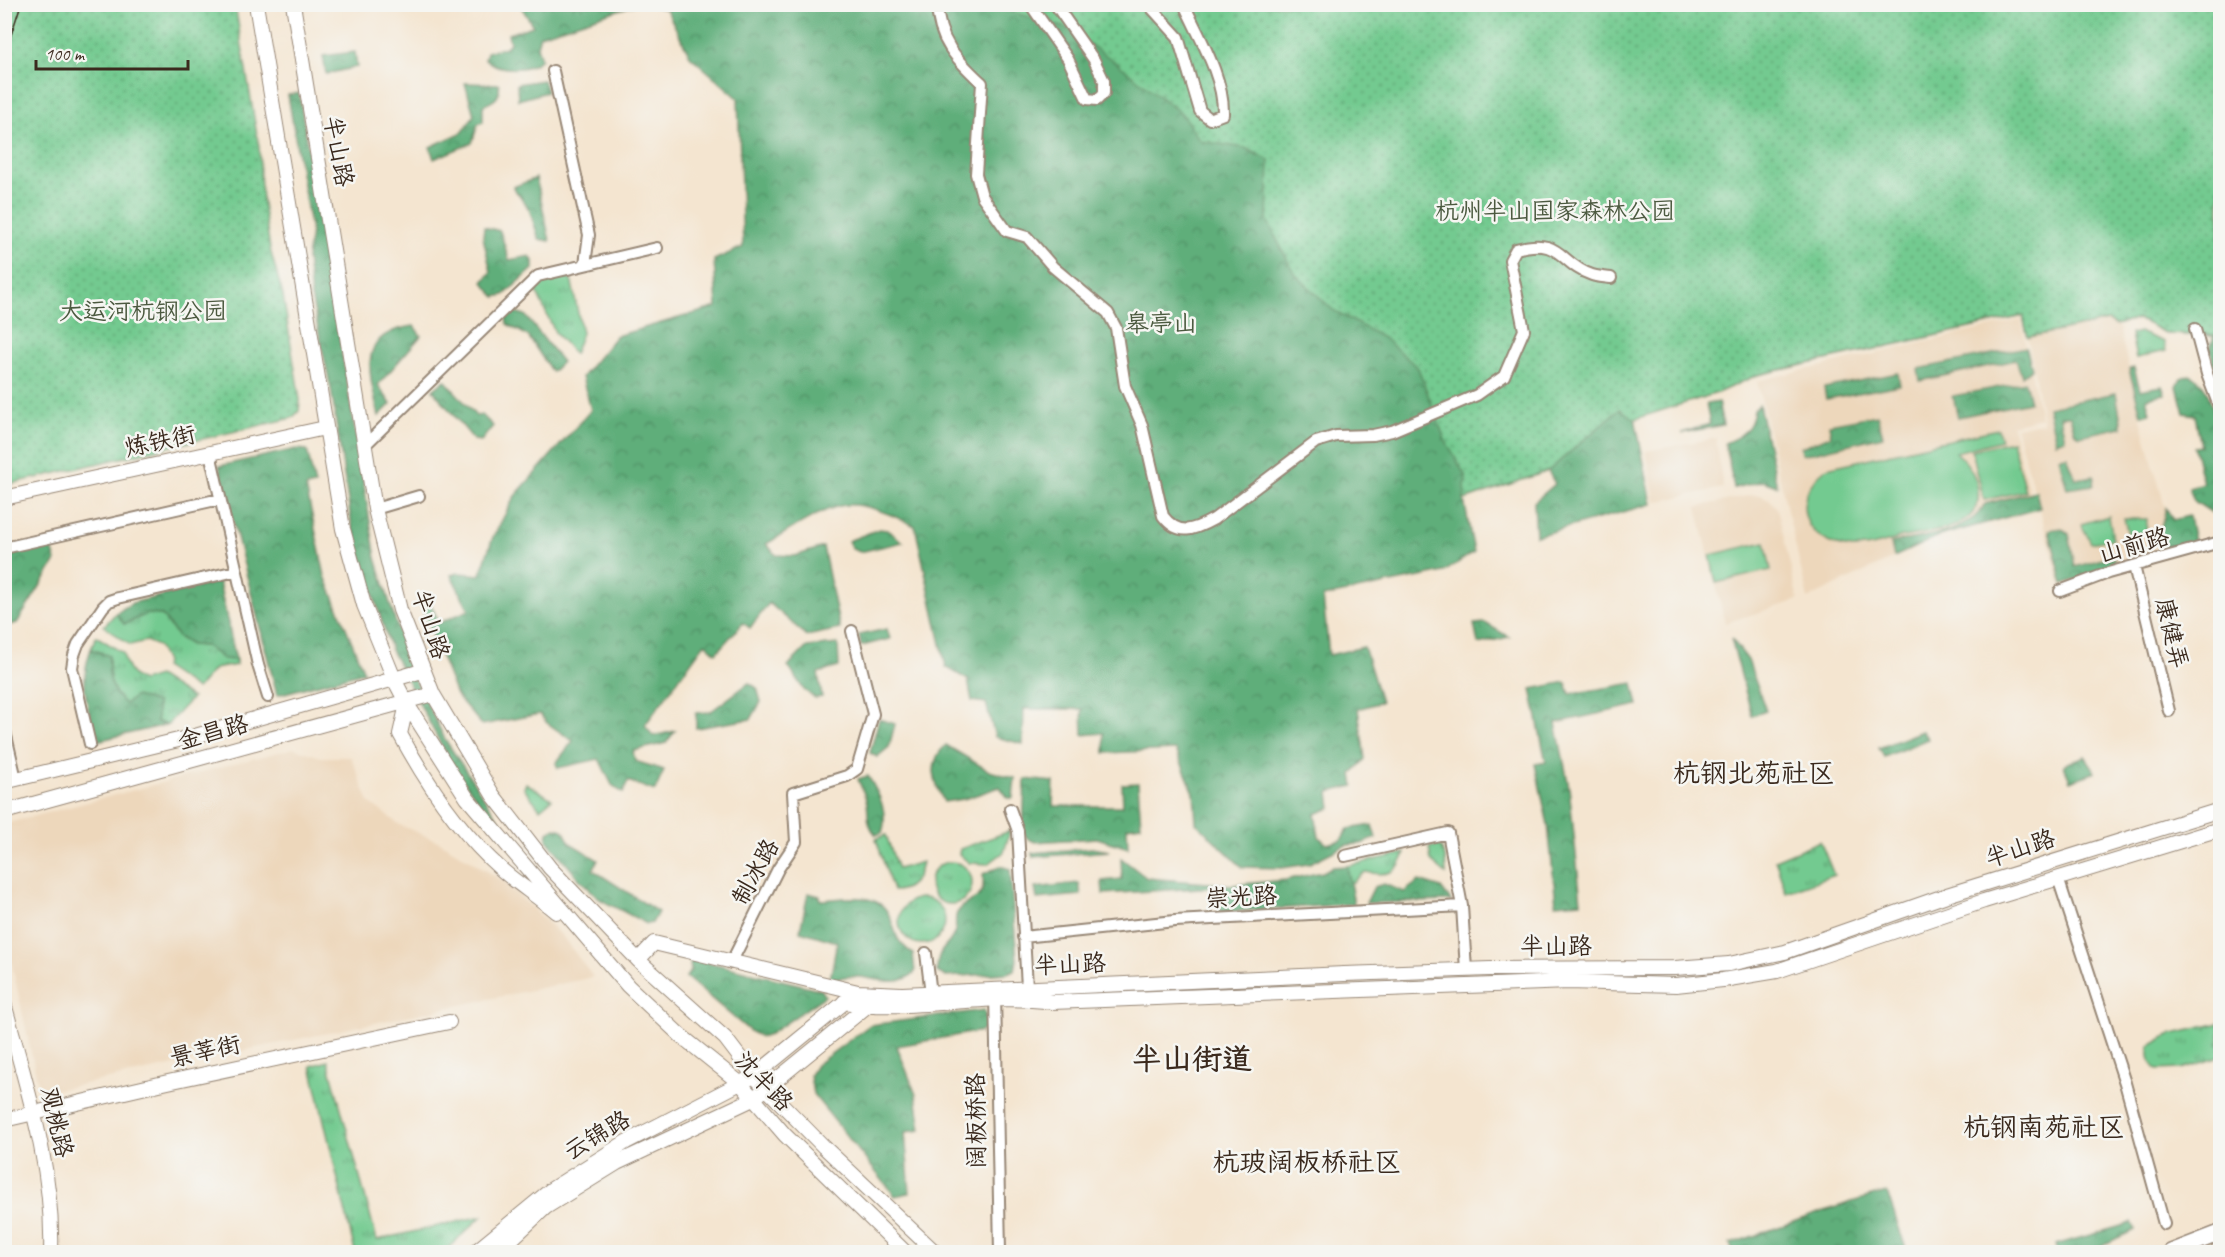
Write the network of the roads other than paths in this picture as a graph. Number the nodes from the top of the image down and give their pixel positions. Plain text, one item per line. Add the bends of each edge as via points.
1 (256, 4) edge
2 (293, 4) edge
3 (937, 4) edge
4 (1030, 4) edge
5 (1055, 4) edge
6 (1148, 4) edge
7 (1184, 4) edge
8 (553, 71) dead end
9 (657, 248) dead end
10 (585, 264) junction
11 (1611, 278) dead end
12 (2195, 329) dead end
13 (2220, 409) edge
14 (325, 428) junction
15 (365, 445) junction
16 (210, 453) junction
17 (419, 496) dead end
18 (4, 498) edge
19 (220, 499) junction
20 (375, 509) junction
21 (2220, 542) edge
22 (4, 548) edge
23 (2134, 566) junction
24 (236, 571) junction
25 (2060, 591) dead end
26 (852, 631) dead end
27 (422, 671) junction
28 (395, 681) junction
29 (433, 694) junction
30 (268, 697) dead end
31 (407, 704) junction
32 (2169, 711) dead end
33 (4, 727) edge
34 (90, 744) dead end
35 (10, 781) edge
36 (1010, 809) dead end
37 (2220, 810) edge
38 (4, 812) edge
39 (2220, 829) edge
40 (1345, 856) dead end
41 (2058, 878) junction
42 (1462, 906) junction
43 (1023, 937) junction
44 (590, 941) junction
45 (926, 953) dead end
46 (638, 960) junction
47 (731, 963) junction
48 (1466, 970) junction
49 (1027, 987) junction
50 (931, 994) junction
51 (995, 994) junction
52 (864, 997) junction
53 (4, 1003) edge
54 (449, 1022) dead end
55 (754, 1076) junction
56 (741, 1084) junction
57 (767, 1089) junction
58 (753, 1099) junction
59 (33, 1113) junction
60 (4, 1120) edge
61 (2164, 1224) dead end
62 (2220, 1233) edge
63 (51, 1252) edge
64 (475, 1252) edge
65 (498, 1252) edge
66 (905, 1252) edge
67 (935, 1252) edge
68 (1000, 1252) edge
69 (2171, 1252) edge

1 - 14 main road
2 - 15 main road, 半山路
3 - 11 street via 941,34 949,50 982,83 976,174 982,196 1007,231 1027,237 1053,267 1108,313 1116,328 1125,387 1142,425 1163,516 1171,527 1185,530 1207,523 1316,442 1336,436 1392,431 1477,395 1503,376 1524,330 1510,261 1516,249 1533,244 1549,247 1591,275
4 - 5 street via 1068,58 1087,99 1098,100 1104,93 1100,71
6 - 7 street via 1178,37 1200,111 1210,119 1223,114 1223,102
8 - 10 street via 589,235
9 - 10 street
10 - 15 street via 538,276
12 - 13 street
14 - 16 main road, 炼铁街
14 - 28 main road via 343,529 364,605
15 - 20 main road, 半山路
16 - 18 main road, 炼铁街
16 - 19 street
17 - 20 street
19 - 22 street
19 - 24 street
20 - 27 main road, 半山路 via 400,610
21 - 23 street, 山前路
23 - 25 street, 山前路
23 - 32 street, 康健弄
24 - 30 street
24 - 34 street via 118,598 103,607 78,644 72,668
26 - 47 street, 制冰路 via 873,714 857,769 847,776 793,793 796,842 778,869
27 - 28 main road, 金昌路
27 - 29 main road, 半山路
28 - 31 main road
28 - 35 main road, 金昌路
29 - 31 main road, 金昌路
29 - 46 main road, 半山路 via 507,813 550,868
31 - 38 main road, 金昌路
31 - 44 main road via 467,798
31 - 44 main road via 400,734 418,768 452,816 504,872
33 - 35 street
36 - 43 street via 1018,831
37 - 48 main road, 半山路 via 1774,954 1676,968
39 - 41 main road, 半山路
40 - 42 street via 1448,833
41 - 51 main road, 半山路 via 1777,971 1723,980 1676,985 1569,982 1052,1002
41 - 61 street via 2118,1061
42 - 43 street, 崇光路 via 1175,921
42 - 48 street
43 - 49 street
44 - 56 main road, 沈半路 via 628,986
45 - 50 street
46 - 47 main road, 半山路 via 654,943
46 - 55 main road, 沈半路 via 725,1038
47 - 52 main road, 半山路
48 - 49 main road, 半山路
49 - 51 main road, 半山路
50 - 51 main road, 半山路
50 - 52 main road, 半山路
51 - 52 main road, 半山路
51 - 68 street, 阔板桥路
52 - 55 main road via 844,1002
52 - 57 main road
53 - 59 main road, 观桃路
54 - 59 main road, 景莘街
55 - 56 main road, 云锦路
55 - 57 main road, 沈半路
56 - 58 main road, 沈半路
56 - 64 main road, 云锦路 via 626,1142 552,1189
57 - 58 main road
57 - 67 main road, 沈半路
58 - 65 main road, 云锦路 via 618,1163 546,1207
58 - 66 main road, 沈半路 via 785,1136
59 - 60 main road, 景莘街
59 - 63 main road, 观桃路 via 52,1217
62 - 69 main road

